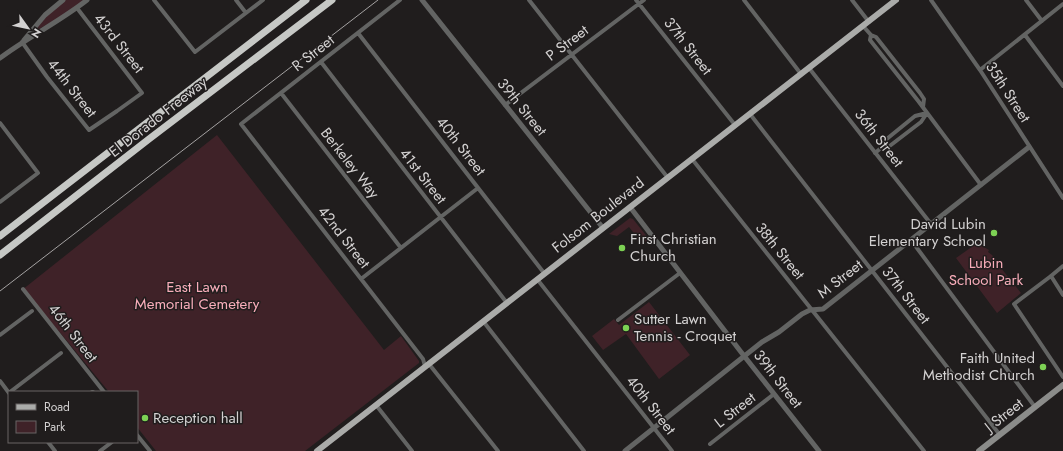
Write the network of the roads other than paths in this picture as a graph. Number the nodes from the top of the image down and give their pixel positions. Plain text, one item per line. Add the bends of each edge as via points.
1 (63, 0) edge
2 (87, 0) edge
3 (154, 0) edge
4 (236, 0) edge
5 (263, 0) edge
6 (306, 0) edge
7 (332, 0) edge
8 (400, 0) edge
9 (422, 0) edge
10 (529, 0) edge
11 (644, 0) edge
12 (744, 0) edge
13 (852, 0) edge
14 (896, 0) edge
15 (931, 0) edge
16 (1026, 0) edge
17 (638, 2) edge
18 (1063, 4) edge
19 (77, 8) junction
20 (246, 13) junction
21 (1042, 21) junction
22 (869, 22) junction
23 (863, 26) junction
24 (358, 33) junction
25 (1024, 35) junction
26 (871, 36) junction
27 (22, 42) junction
28 (572, 55) junction
29 (893, 57) junction
30 (0, 58) edge
31 (888, 61) junction
32 (321, 62) junction
33 (809, 68) junction
34 (980, 70) junction
35 (802, 74) junction
36 (1063, 86) edge
37 (281, 93) junction
38 (505, 105) junction
39 (923, 108) junction
40 (927, 113) junction
41 (750, 114) junction
42 (0, 123) edge
43 (241, 124) joint
44 (735, 125) junction
45 (89, 130) joint
46 (1029, 147) junction
47 (881, 148) junction
48 (875, 152) junction
49 (692, 159) junction
50 (668, 178) junction
51 (981, 185) junction
52 (478, 188) junction
53 (1063, 198) edge
54 (0, 202) edge
55 (630, 207) junction
56 (440, 217) junction
57 (931, 224) junction
58 (603, 228) junction
59 (0, 236) edge
60 (911, 240) junction
61 (401, 248) junction
62 (0, 256) edge
63 (1063, 266) edge
64 (872, 270) junction
65 (544, 273) junction
66 (680, 274) junction
67 (1051, 276) junction
68 (361, 279) junction
69 (537, 279) junction
70 (23, 289) dead end
71 (1063, 295) edge
72 (507, 303) junction
73 (812, 310) junction
74 (32, 311) dead end
75 (618, 320) dead end
76 (483, 321) junction
77 (0, 336) edge
78 (61, 353) dead end
79 (744, 356) junction
80 (427, 365) junction
81 (1063, 377) edge
82 (0, 381) edge
83 (1063, 385) edge
84 (8, 391) edge
85 (10, 391) edge
86 (103, 391) edge
87 (774, 394) junction
88 (376, 405) junction
89 (1035, 407) junction
90 (654, 428) junction
91 (1000, 435) junction
92 (138, 436) edge
93 (49, 443) edge
94 (111, 443) edge
95 (710, 444) dead end
96 (324, 449) edge
97 (55, 451) edge
98 (100, 451) edge
99 (150, 451) edge
100 (317, 451) edge
101 (412, 451) edge
102 (498, 451) edge
103 (584, 451) edge
104 (625, 451) edge
105 (672, 451) edge
106 (819, 451) edge
107 (924, 451) edge
108 (979, 451) edge

1 - 27 street via 45,15
2 - 19 street
3 - 20 street via 194,52
4 - 20 street
5 - 20 street
6 - 59 highway, El Dorado Freeway
7 - 62 highway, El Dorado Freeway
8 - 24 street, R Street
9 - 38 street, 39th Street
10 - 28 street
11 - 17 street, P Street
12 - 35 street
13 - 22 street
14 - 22 main road, Folsom Boulevard
15 - 34 street, 35th Street
16 - 21 street
17 - 28 street, P Street
17 - 44 street, 37th Street
18 - 21 street
19 - 27 street
19 - 45 street, 43rd Street via 142,93
21 - 25 street
22 - 23 main road, Folsom Boulevard
23 - 26 street
23 - 33 main road, Folsom Boulevard
24 - 32 street, R Street
24 - 52 street, 40th Street
25 - 34 street
25 - 36 street
26 - 29 street via 876,37
26 - 31 street via 870,40
27 - 30 street
27 - 45 street, 44th Street
28 - 38 street, P Street
28 - 50 street
29 - 31 street
29 - 39 street via 924,99
31 - 39 street
32 - 37 street, R Street
32 - 56 street, 41st Street
33 - 35 main road, Folsom Boulevard
33 - 48 street, 36th Street
34 - 46 street, 35th Street
35 - 41 main road, Folsom Boulevard
37 - 43 street, R Street
37 - 61 street, Berkeley Way
38 - 58 street, 39th Street
39 - 40 street
40 - 47 street via 921,122 887,148
40 - 47 street via 915,116 883,142
40 - 51 street
41 - 44 main road, Folsom Boulevard
41 - 64 street, 37th Street
42 - 54 street via 38,173
43 - 68 street, 42nd Street
44 - 49 main road, Folsom Boulevard
46 - 51 street, M Street
46 - 53 street, 35th Street
47 - 48 street
48 - 57 street, 36th Street
49 - 50 main road, Folsom Boulevard
49 - 73 street, 38th Street
50 - 55 main road, Folsom Boulevard
51 - 57 street, M Street
52 - 56 street
52 - 65 street, 40th Street
55 - 58 main road, Folsom Boulevard
55 - 66 street, 39th Street
56 - 61 street
56 - 72 street, 41st Street
57 - 60 street, M Street
58 - 65 main road, Folsom Boulevard
60 - 64 street, M Street
60 - 89 street
61 - 68 street
63 - 67 street
64 - 73 street, M Street via 823,308
64 - 91 street, 37th Street
65 - 69 main road, Folsom Boulevard
66 - 75 street
66 - 79 street, 39th Street
67 - 71 street
67 - 81 street via 1014,304
68 - 80 street, 42nd Street
69 - 72 main road, Folsom Boulevard
69 - 90 street, 40th Street
70 - 86 street, 46th Street
72 - 76 main road, Folsom Boulevard
73 - 79 street, M Street via 802,314
73 - 107 street, 38th Street
74 - 77 street
76 - 80 main road, Folsom Boulevard
76 - 103 street
78 - 85 street
79 - 87 street, 39th Street
79 - 90 street, M Street
80 - 88 main road, Folsom Boulevard
80 - 102 street, 42nd Street
82 - 84 street
83 - 89 main road, J Street
87 - 95 street, L Street
87 - 106 street, 39th Street
88 - 96 main road, Folsom Boulevard
88 - 101 street
89 - 91 main road, J Street
90 - 104 street, M Street
90 - 105 street, 40th Street
91 - 108 main road, J Street
92 - 99 street
93 - 97 street
94 - 98 street
96 - 100 main road, Folsom Boulevard

